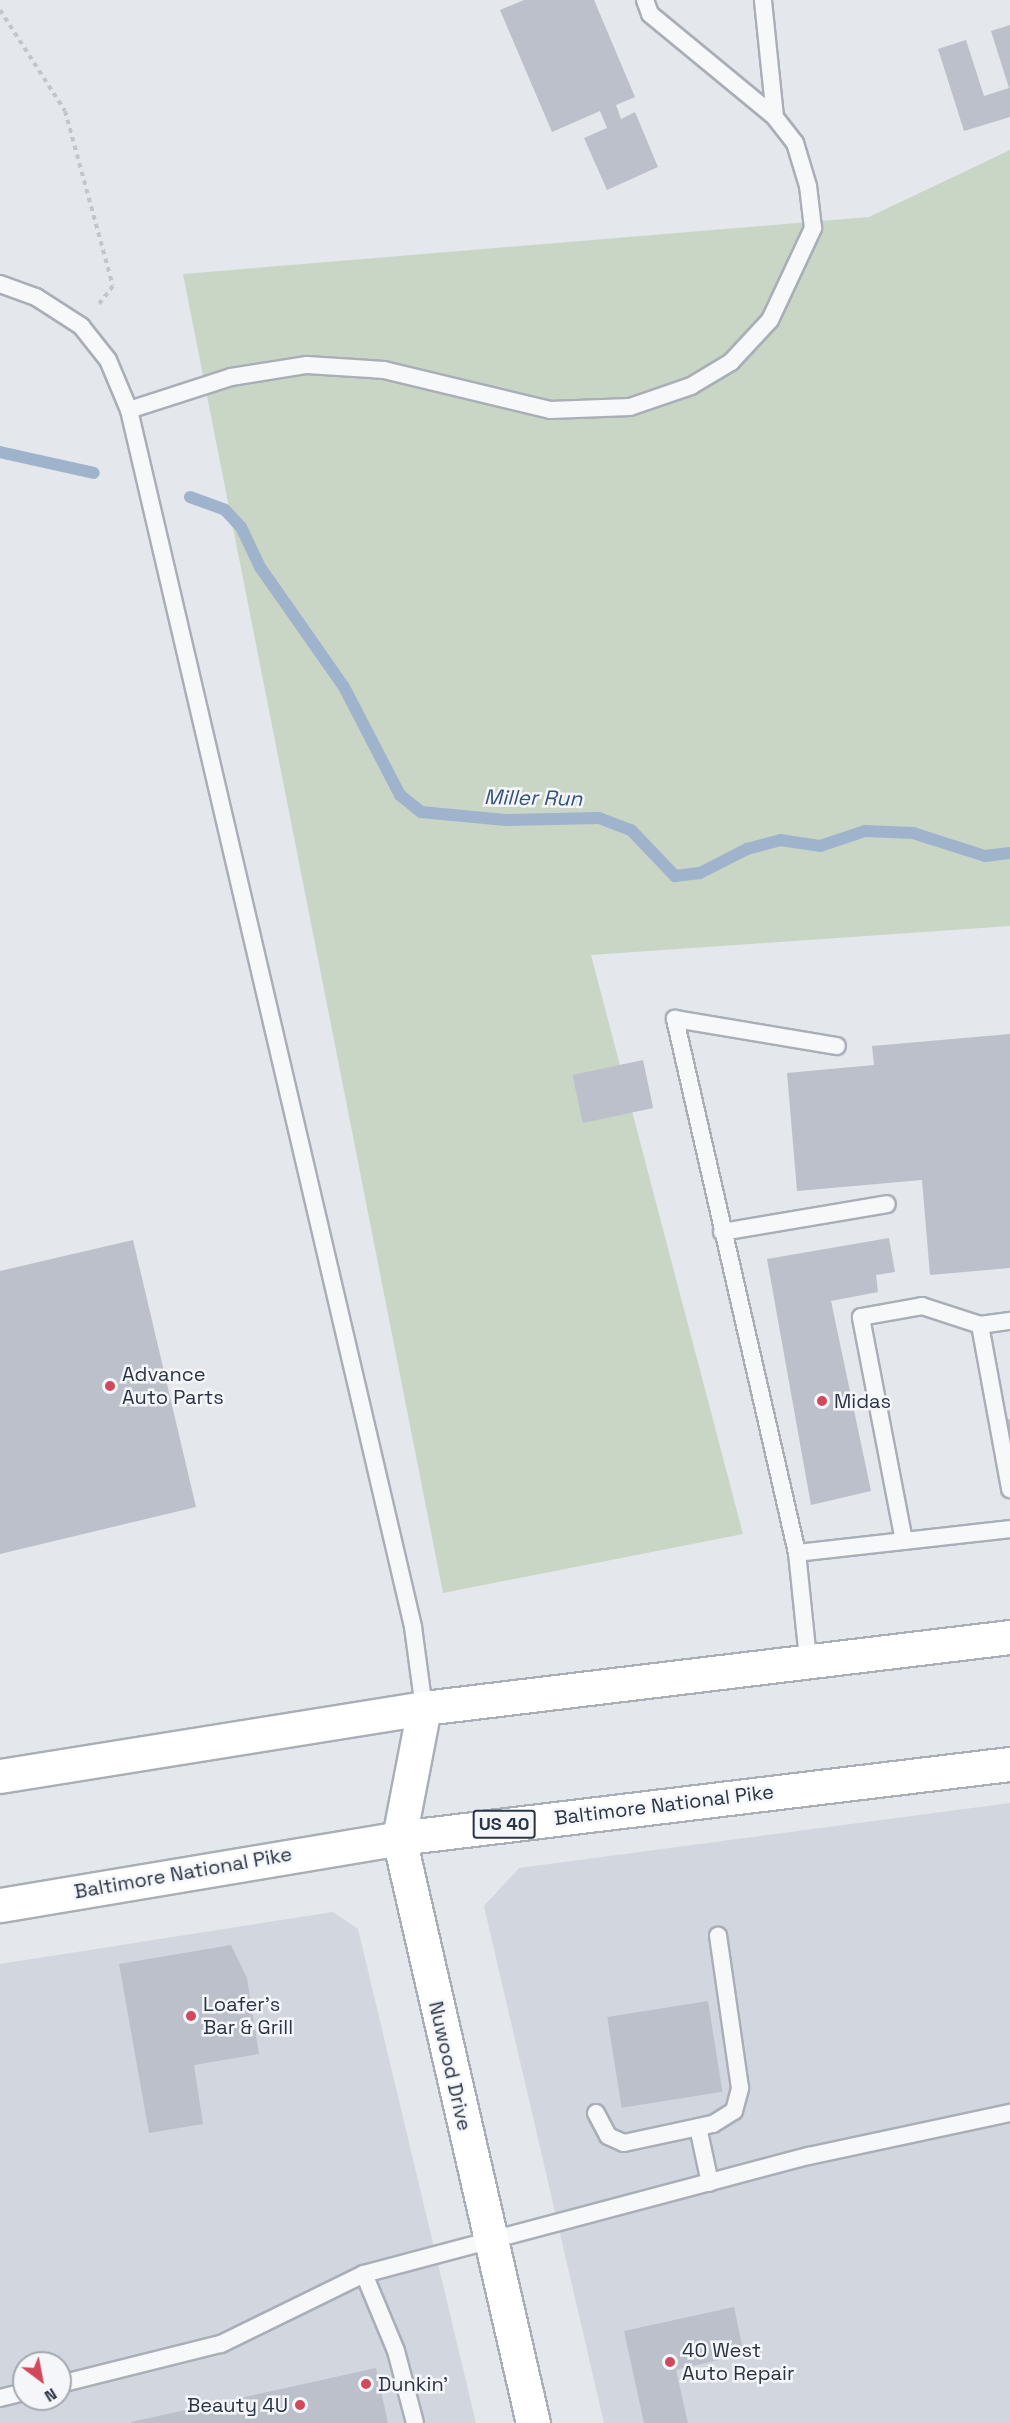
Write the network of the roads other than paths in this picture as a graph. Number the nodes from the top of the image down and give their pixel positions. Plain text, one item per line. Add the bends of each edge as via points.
1 (645, 0) edge
2 (763, 0) edge
3 (774, 117) junction
4 (0, 284) edge
5 (129, 410) junction
6 (837, 1046) dead end
7 (886, 1204) dead end
8 (722, 1232) junction
9 (1010, 1321) edge
10 (980, 1325) junction
11 (1010, 1489) edge
12 (1010, 1529) edge
13 (904, 1541) junction
14 (797, 1554) junction
15 (1010, 1637) edge
16 (808, 1659) junction
17 (424, 1708) junction
18 (1010, 1764) edge
19 (7, 1771) edge
20 (399, 1838) junction
21 (0, 1905) edge
22 (718, 1936) dead end
23 (597, 2113) dead end
24 (1010, 2113) edge
25 (698, 2127) junction
26 (710, 2183) junction
27 (489, 2239) junction
28 (364, 2274) junction
29 (72, 2381) edge
30 (415, 2423) edge
31 (533, 2423) edge

1 - 3 lane via 650,14
2 - 3 lane
3 - 5 lane via 795,143 808,186 813,228 770,320 731,362 691,386 630,407 550,410 384,370 307,365 231,378
4 - 5 lane via 36,297 81,326 108,360
5 - 17 lane via 413,1626
6 - 8 lane via 675,1019
7 - 8 lane
8 - 14 lane
9 - 10 lane
10 - 11 lane
10 - 13 lane via 922,1306 861,1317
12 - 13 lane
13 - 14 lane
14 - 16 lane
15 - 16 main road
16 - 17 main road
17 - 19 main road
17 - 20 main road, Nuwood Drive
18 - 20 main road, Baltimore National Pike / US 40
20 - 21 main road, Baltimore National Pike / US 40
20 - 27 main road, Nuwood Drive
22 - 25 lane via 739,2102 724,2119
23 - 25 lane via 608,2136 624,2144
24 - 26 lane
25 - 26 lane
26 - 27 lane
27 - 28 lane
27 - 31 main road, Nuwood Drive
28 - 29 lane via 221,2344
28 - 30 lane via 396,2351

